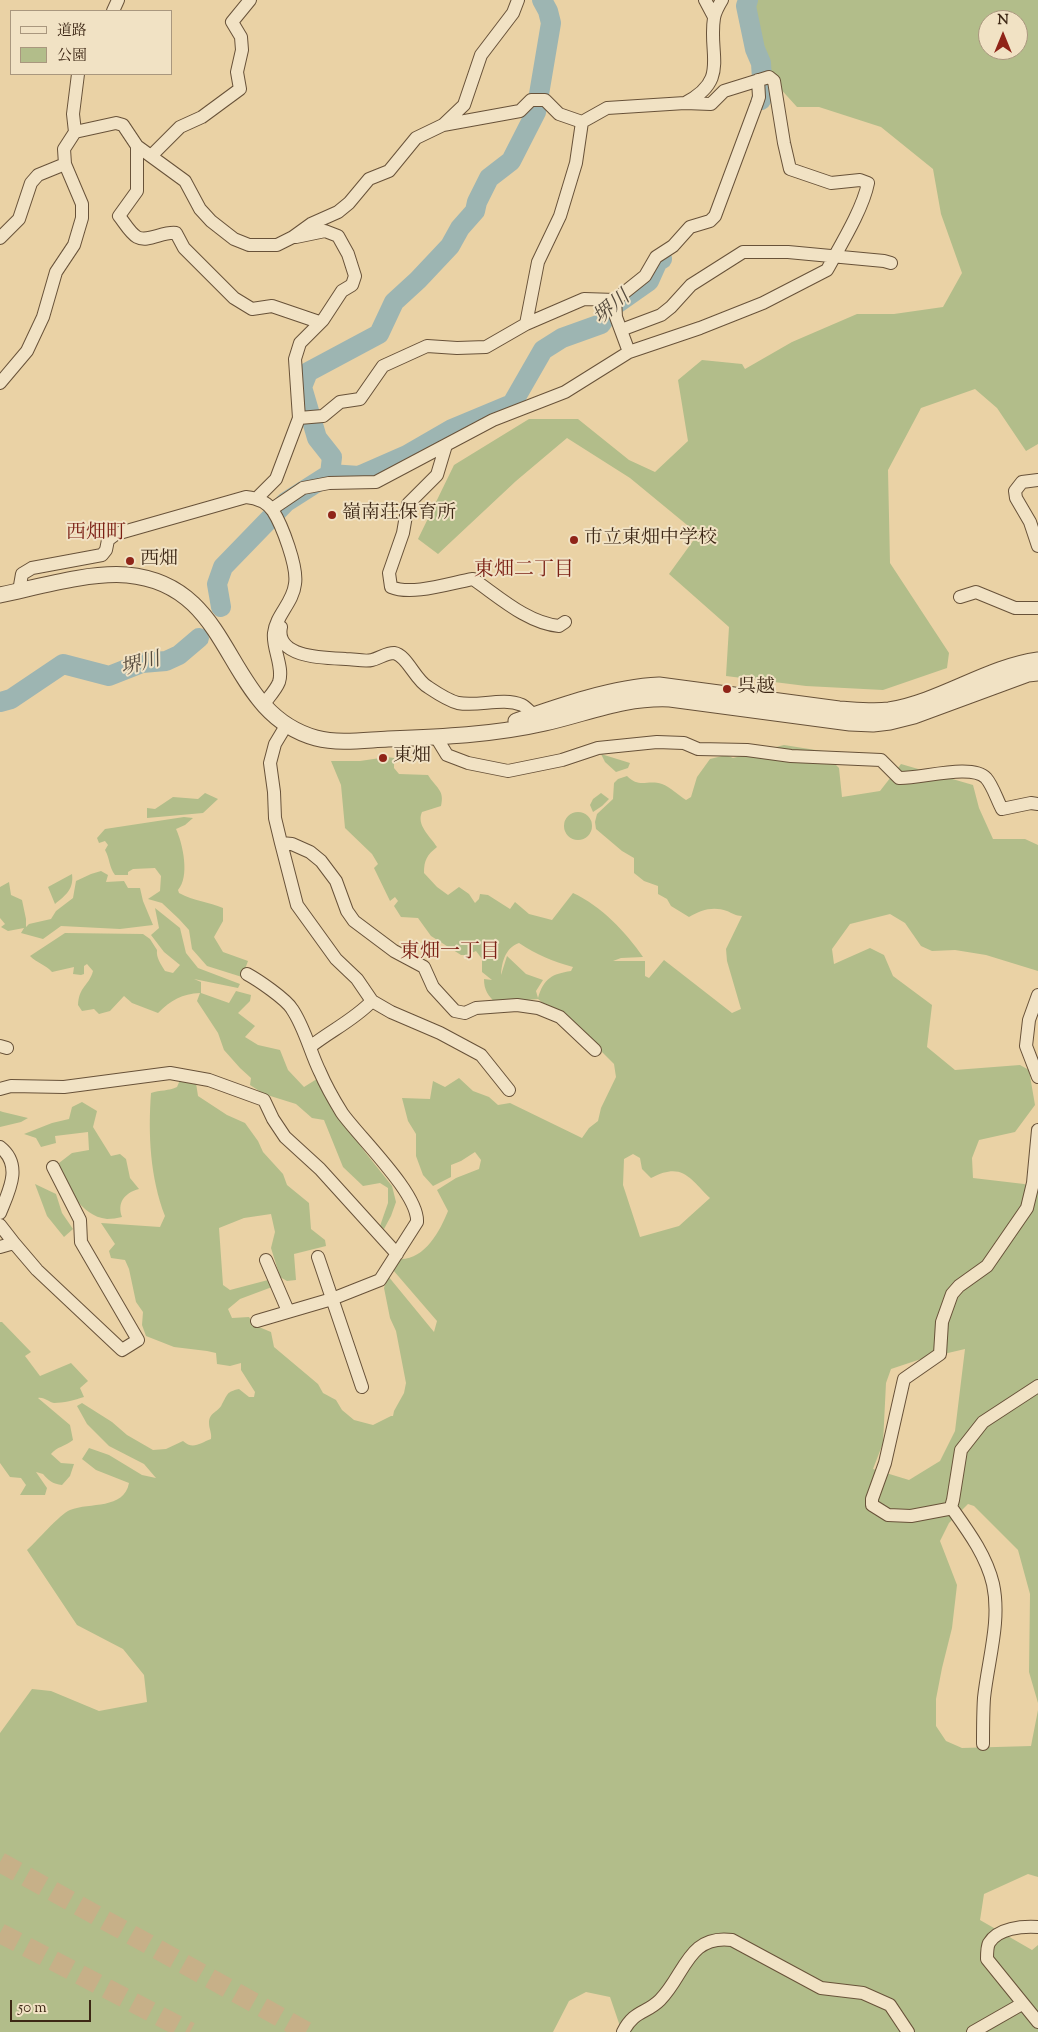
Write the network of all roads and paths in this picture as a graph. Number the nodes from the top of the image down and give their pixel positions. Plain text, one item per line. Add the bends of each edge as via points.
1 (250, 0) edge
2 (518, 0) edge
3 (705, 0) edge
4 (722, 0) edge
5 (714, 17) junction
6 (78, 75) edge
7 (758, 80) junction
8 (685, 102) junction
9 (582, 122) junction
10 (443, 125) junction
11 (75, 132) junction
12 (137, 146) junction
13 (152, 155) junction
14 (65, 164) junction
15 (293, 237) junction
16 (0, 238) edge
17 (835, 256) junction
18 (891, 263) dead end
19 (615, 300) junction
20 (319, 322) junction
21 (526, 324) junction
22 (621, 330) junction
23 (629, 352) junction
24 (0, 383) edge
25 (299, 418) junction
26 (446, 445) junction
27 (1038, 480) edge
28 (257, 498) junction
29 (272, 509) junction
30 (1038, 546) edge
31 (19, 591) junction
32 (0, 595) edge
33 (960, 597) dead end
34 (1038, 608) edge
35 (285, 609) junction
36 (565, 622) dead end
37 (1038, 660) edge
38 (1038, 672) edge
39 (264, 704) junction
40 (534, 715) junction
41 (287, 724) junction
42 (479, 735) junction
43 (436, 737) junction
44 (1038, 804) edge
45 (281, 843) junction
46 (247, 974) dead end
47 (1038, 995) edge
48 (372, 1000) junction
49 (1029, 1020) junction
50 (1038, 1032) edge
51 (310, 1047) junction
52 (595, 1050) dead end
53 (1038, 1077) edge
54 (0, 1089) edge
55 (509, 1090) dead end
56 (1038, 1130) edge
57 (0, 1147) edge
58 (53, 1167) dead end
59 (0, 1213) edge
60 (0, 1225) edge
61 (14, 1243) junction
62 (0, 1247) edge
63 (397, 1254) junction
64 (318, 1257) dead end
65 (266, 1260) dead end
66 (332, 1299) junction
67 (288, 1311) junction
68 (257, 1321) dead end
69 (1038, 1386) edge
70 (362, 1387) dead end
71 (951, 1507) junction
72 (982, 1744) dead end
73 (1038, 1927) edge
74 (1022, 2004) junction
75 (1038, 2022) edge
76 (906, 2030) edge
77 (623, 2032) edge
78 (973, 2032) edge

1 - 13 street via 232,22 241,37 237,72 240,89 202,117 180,127
2 - 10 street via 513,13 481,55 464,105
3 - 5 street
4 - 5 street
5 - 8 street via 712,81 699,96
6 - 11 street via 73,114
7 - 8 street via 724,91 711,104
7 - 17 street via 770,77 774,81 790,169 830,183 860,180 868,183
7 - 19 street via 759,97 715,216 710,221 690,227 673,246 656,257 645,276
8 - 9 street via 607,108
9 - 10 street via 559,114 545,100 532,100 520,111
9 - 21 street via 576,163 560,216 538,262
10 - 15 street via 416,138 388,171 369,179 349,204
11 - 12 street via 123,124
11 - 14 street via 64,149
12 - 13 street
12 - 20 street via 137,191 119,216 136,237 145,239 168,232 176,233 184,248 234,298 252,309 272,306
13 - 15 street via 185,181 200,209 234,240 249,245 277,244
14 - 16 street via 38,175 31,183 20,219
14 - 24 street via 82,204 82,218 74,245 56,272 27,351
15 - 20 street via 325,231 338,236 355,276 352,285 342,291
17 - 18 street
17 - 22 street via 743,252 691,284 661,315
17 - 23 street via 822,274 763,302
19 - 21 street via 584,299
19 - 22 street
20 - 25 street via 300,344 295,359
21 - 25 street via 486,347 427,346 383,366 360,399 340,402 323,416
22 - 23 street
23 - 26 street via 565,392 492,420
25 - 28 street via 276,480
26 - 29 street via 376,482 303,488
26 - 36 street via 437,475 408,504 403,533 389,573 391,587 400,591 473,579 547,625 559,626
27 - 30 street via 1022,482 1015,491
28 - 29 street
28 - 31 street via 246,497 116,534 108,540 102,555 32,568 22,574
29 - 35 street via 290,552 296,583
31 - 32 street
31 - 39 street via 105,575 149,579 172,589 207,616 244,680
33 - 34 street via 976,592 1016,608
35 - 39 street via 276,622 274,635 279,684
35 - 40 street via 281,639 288,648 300,654 371,660 396,653 404,658 423,685 444,698 458,703 522,705
37 - 40 street via 890,710 839,709 659,685 622,689
38 - 42 street via 890,722 850,723 647,698
39 - 41 street
40 - 42 street
41 - 43 street via 316,738 343,741
41 - 45 street via 275,744 270,763 275,818
42 - 43 street
43 - 44 street via 447,755 508,771 562,760 598,748 657,742 684,743 698,749 881,760 899,778 974,772 986,778 1002,809
45 - 48 street via 298,905 334,957 357,979
45 - 52 street via 310,852 321,861 336,880 354,921 394,951 424,967 433,987 455,1011 465,1013 476,1008 517,1005 538,1008 560,1017
46 - 51 street via 262,982 291,1007
47 - 49 street
48 - 51 street via 362,1011
48 - 55 street via 481,1055
49 - 50 street
49 - 53 street via 1026,1046
51 - 63 street via 341,1111 406,1192 417,1214 417,1222
54 - 63 street via 11,1086 64,1087 170,1073 209,1080 264,1100 286,1137 320,1169
56 - 71 street via 1027,1208 987,1266 952,1294 942,1322 940,1354 904,1379 885,1463 872,1500 872,1505 888,1516 911,1516
57 - 59 street via 11,1159 13,1173
58 - 61 street via 80,1220 81,1242 138,1340 122,1350 37,1270
60 - 61 street
61 - 62 street
63 - 66 street via 380,1280
64 - 66 street
65 - 67 street
66 - 67 street
66 - 70 street
67 - 68 street
69 - 71 street via 983,1422 961,1450
71 - 72 street via 986,1563 997,1610 984,1698
73 - 74 street via 1000,1933 989,1944 987,1959
74 - 75 street
74 - 78 street
76 - 77 street via 890,2005 863,1994 821,1988 732,1940 719,1938 706,1943 686,1959 672,1986 659,2001 629,2020

